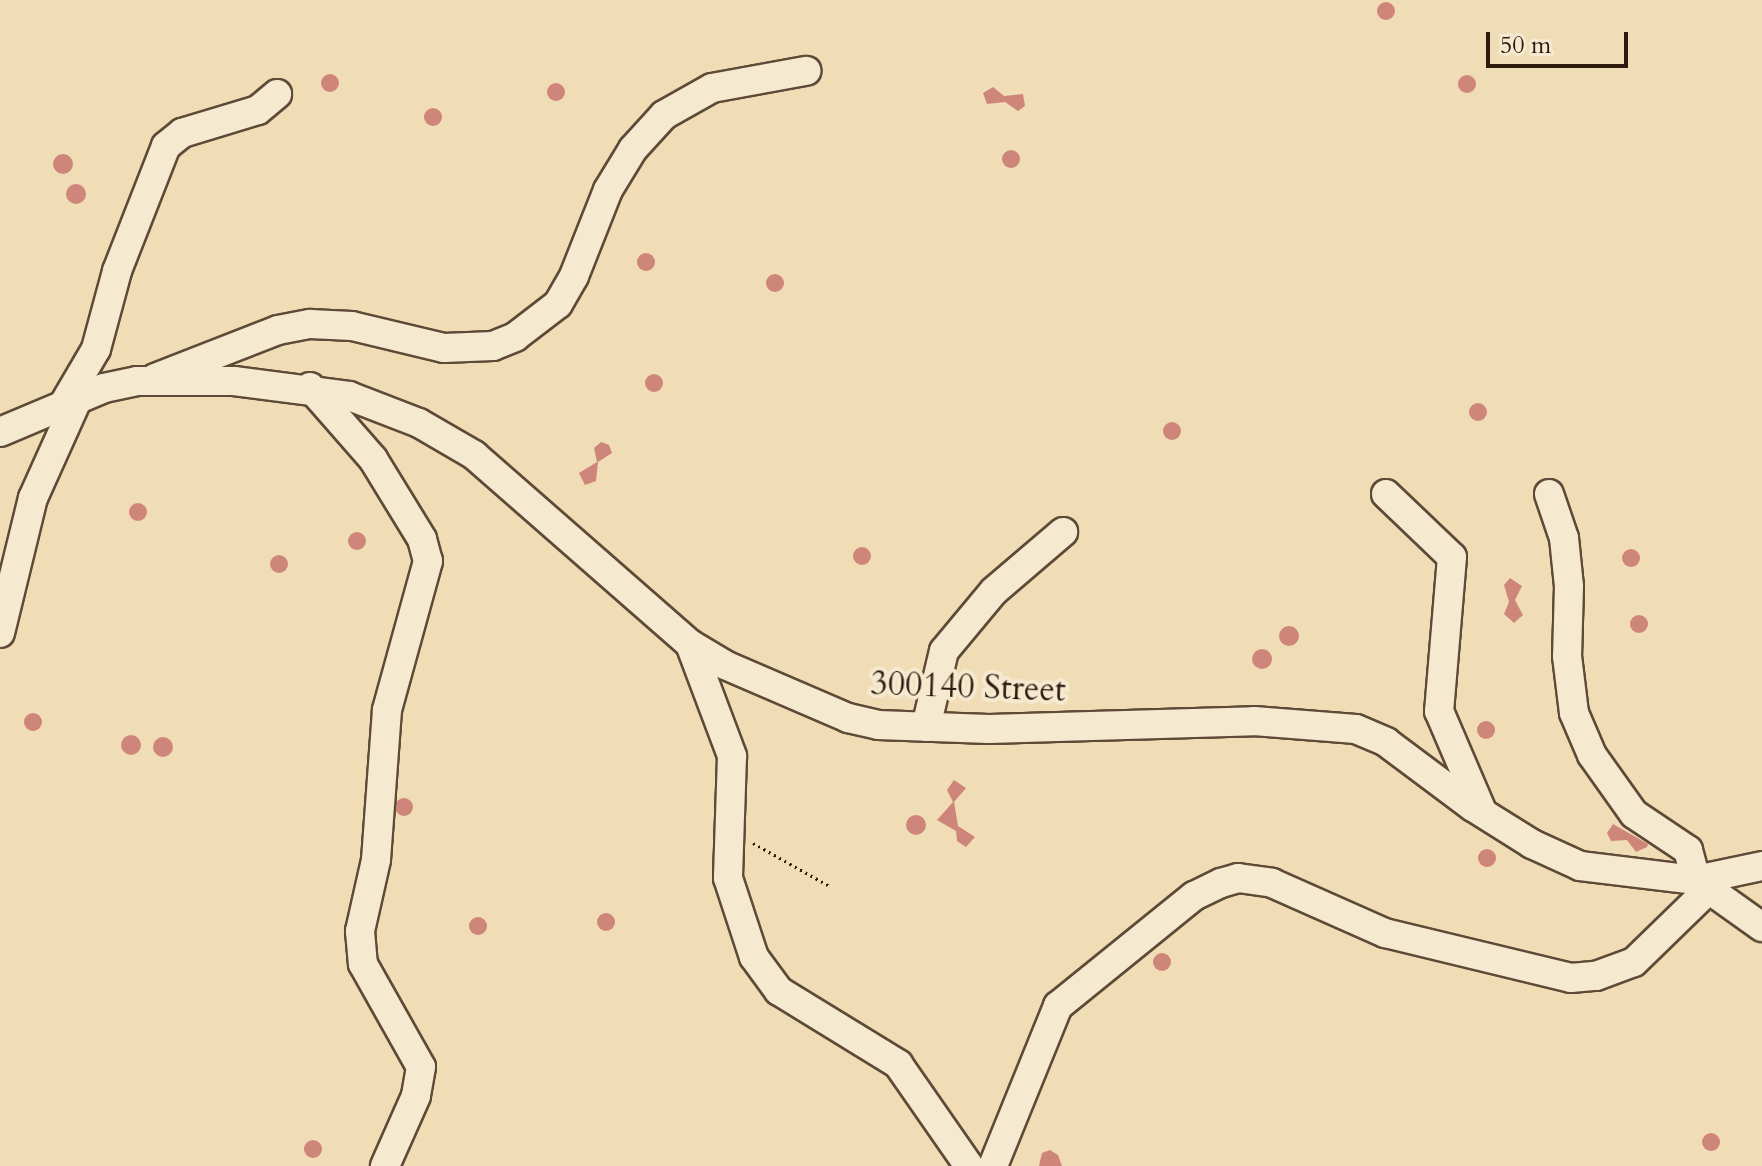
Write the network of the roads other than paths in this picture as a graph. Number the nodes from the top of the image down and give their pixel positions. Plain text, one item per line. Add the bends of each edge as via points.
1 (806, 71) dead end
2 (277, 94) dead end
3 (147, 381) junction
4 (310, 387) junction
5 (70, 404) junction
6 (0, 432) edge
7 (1386, 494) dead end
8 (1549, 494) dead end
9 (1063, 532) dead end
10 (0, 633) edge
11 (690, 644) junction
12 (926, 727) junction
13 (1483, 814) junction
14 (1762, 866) edge
15 (1702, 885) junction
16 (1762, 927) edge
17 (385, 1166) edge
18 (969, 1166) edge
19 (993, 1166) edge

1 - 3 street via 712,88 664,115 633,149 608,190 558,304 515,337 493,346 444,348 352,326 310,324 190,361
2 - 5 street via 258,110 182,133 166,146 117,271 96,349
3 - 4 street, 300140 Street
3 - 5 street, 300140 Street via 104,388
4 - 11 street, 300140 Street via 419,423 474,455
4 - 17 street via 373,459 422,539 428,561 387,710 376,860 360,931 363,964 421,1067 416,1096
5 - 6 street, 300140 Street
5 - 10 street via 33,498
7 - 13 street via 1452,557 1439,711
8 - 15 street via 1566,550 1567,656 1574,713 1609,784 1658,834 1688,850
9 - 12 street via 994,591 944,651
11 - 12 street, 300140 Street via 725,665 848,718
11 - 18 street via 732,756 728,878 754,957 779,991 898,1064
12 - 13 street, 300140 Street via 1254,721 1356,729 1386,742
13 - 15 street, 300140 Street via 1580,866
14 - 15 street, 300140 Street
15 - 16 street
15 - 19 street via 1634,962 1606,974 1571,978 1385,933 1272,883 1238,878 1221,883 1194,896 1058,1006

